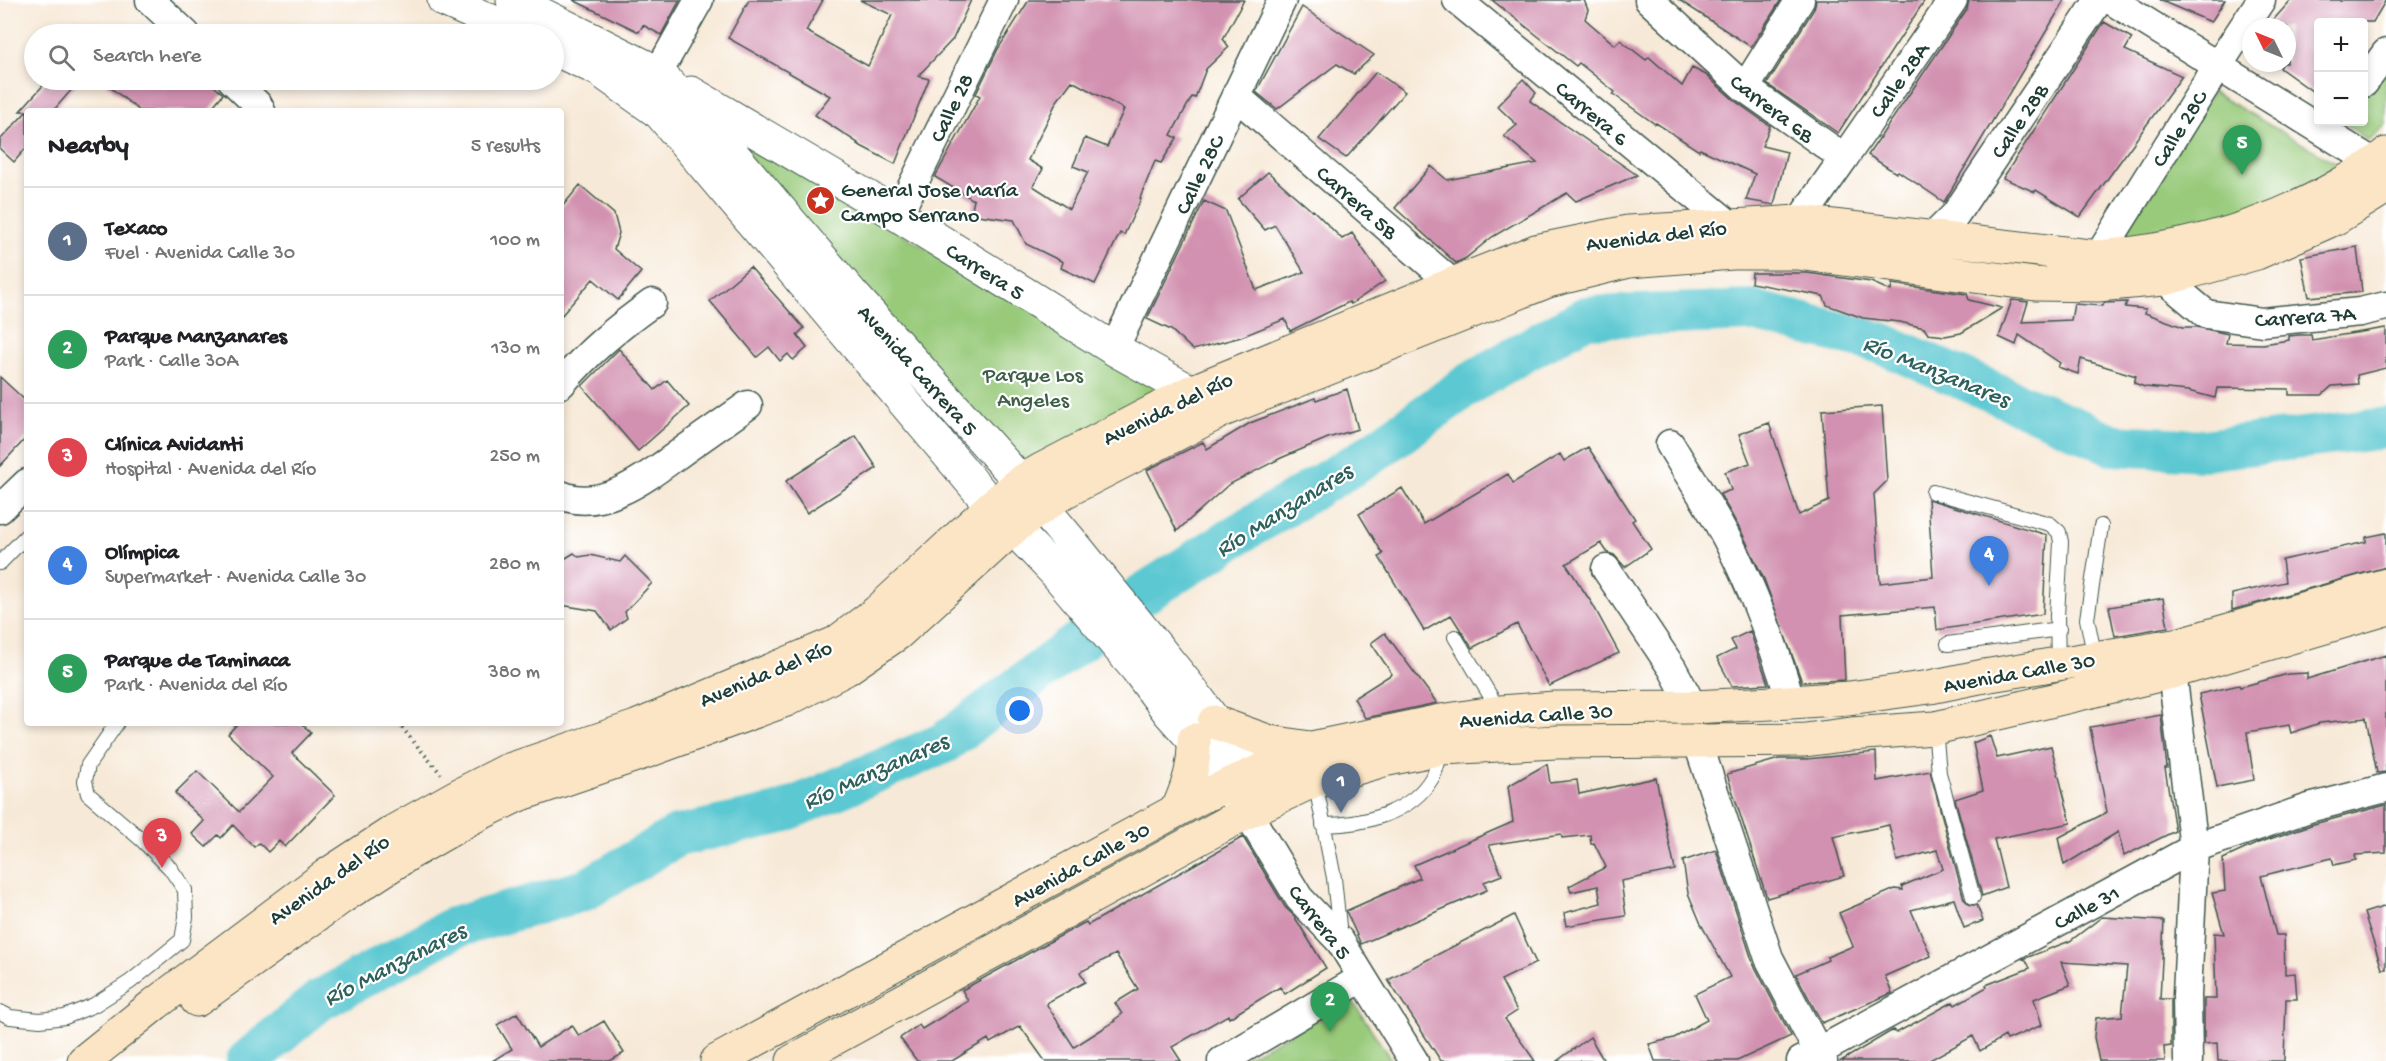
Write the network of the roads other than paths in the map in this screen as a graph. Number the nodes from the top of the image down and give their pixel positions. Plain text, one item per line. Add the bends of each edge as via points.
1 (150, 0) edge
2 (444, 0) edge
3 (513, 0) edge
4 (699, 0) edge
5 (1004, 0) edge
6 (1282, 0) edge
7 (1457, 0) edge
8 (1648, 0) edge
9 (1800, 0) edge
10 (1953, 0) edge
11 (2098, 0) edge
12 (2111, 0) edge
13 (2261, 0) edge
14 (175, 24) edge
15 (498, 24) edge
16 (561, 24) edge
17 (564, 26) edge
18 (2386, 53) edge
19 (564, 54) edge
20 (2217, 67) junction
21 (658, 73) junction
22 (2368, 78) edge
23 (1744, 88) junction
24 (242, 90) edge
25 (1236, 96) junction
26 (260, 108) edge
27 (2330, 128) edge
28 (1844, 158) junction
29 (2383, 169) edge
30 (898, 215) junction
31 (1799, 222) junction
32 (1730, 225) junction
33 (1934, 237) junction
34 (2098, 257) junction
35 (2164, 279) junction
36 (1453, 284) junction
37 (652, 303) dead end
38 (2386, 306) edge
39 (1476, 310) junction
40 (1114, 349) junction
41 (564, 381) edge
42 (1191, 392) junction
43 (748, 405) dead end
44 (1670, 444) dead end
45 (24, 486) edge
46 (1933, 492) dead end
47 (1031, 495) junction
48 (564, 496) edge
49 (0, 509) edge
50 (1002, 517) junction
51 (2101, 526) dead end
52 (24, 539) edge
53 (1067, 561) junction
54 (0, 563) edge
55 (1606, 569) dead end
56 (2386, 585) edge
57 (2386, 609) edge
58 (2059, 629) junction
59 (1455, 637) dead end
60 (1948, 644) dead end
61 (2095, 658) junction
62 (2058, 664) junction
63 (2172, 672) junction
64 (1791, 702) junction
65 (1693, 707) junction
66 (1500, 712) junction
67 (115, 726) edge
68 (1935, 728) junction
69 (1204, 731) junction
70 (1697, 740) junction
71 (1312, 748) junction
72 (1442, 748) junction
73 (1240, 778) junction
74 (1315, 780) junction
75 (2386, 788) edge
76 (1259, 806) junction
77 (1178, 809) junction
78 (1323, 825) junction
79 (2194, 848) junction
80 (1973, 897) dead end
81 (1340, 942) junction
82 (1362, 978) junction
83 (0, 1012) edge
84 (1814, 1058) edge
85 (84, 1061) edge
86 (118, 1061) edge
87 (717, 1061) edge
88 (793, 1061) edge
89 (1222, 1061) edge
90 (1414, 1061) edge
91 (2188, 1061) edge

1 - 14 street
2 - 15 street
3 - 16 street, Avenida Carrera 5
4 - 21 street
5 - 30 street, Calle 28
6 - 25 street, Calle 28C
7 - 32 street, Carrera 6
8 - 23 street, Carrera 6B
9 - 23 street
10 - 28 street, Calle 28A
11 - 33 street, Calle 28B via 1955,215
12 - 20 street
13 - 20 street, Calle 28C
17 - 21 street, Avenida Carrera 5
18 - 22 street
19 - 50 street, Avenida Carrera 5 via 598,69 660,113
20 - 27 street
20 - 34 street, Calle 28C
21 - 30 street, Carrera 5
21 - 47 street, Avenida Carrera 5
23 - 28 street, Carrera 6B
24 - 26 street
25 - 36 street, Carrera 5B
25 - 40 street, Calle 28C
27 - 29 street
28 - 31 street
29 - 34 main road, Avenida del Río via 2236,232 2146,254
29 - 35 main road, Avenida del Río via 2336,218 2257,253
30 - 40 street, Carrera 5
31 - 32 main road, Avenida del Río
31 - 33 main road, Avenida del Río
32 - 36 main road, Avenida del Río via 1628,232 1536,251
33 - 34 main road, Avenida del Río
35 - 38 street, Carrera 7A via 2206,314 2262,322
35 - 39 main road, Avenida del Río via 2098,285 2035,284 1797,253 1733,253 1629,261 1548,281
36 - 39 street, Carrera 5B
36 - 42 main road, Avenida del Río
37 - 41 street via 604,338
39 - 47 main road, Avenida del Río via 1223,410 1062,493
40 - 42 street, Carrera 5
42 - 47 main road, Avenida del Río
43 - 48 street via 639,482 587,500
44 - 64 street via 1717,520 1759,608
45 - 49 street
46 - 58 lane via 2050,524 2059,532
47 - 50 main road, Avenida del Río
47 - 53 street, Avenida Carrera 5
50 - 53 street, Avenida Carrera 5
50 - 85 main road, Avenida del Río via 836,643 636,727 506,771 396,830 327,875
50 - 86 main road, Avenida del Río via 897,634 846,669 786,700 516,796 471,818 342,897 167,1021
51 - 61 lane via 2087,619
52 - 54 lane
53 - 69 street, Avenida Carrera 5 via 1147,660 1169,712
55 - 65 street via 1672,668
56 - 61 main road, Avenida Calle 30 via 2180,644
57 - 63 main road, Avenida Calle 30
58 - 60 lane
58 - 62 lane
59 - 66 lane
61 - 62 main road, Avenida Calle 30
62 - 64 main road, Avenida Calle 30 via 1918,689
63 - 68 main road, Avenida Calle 30
63 - 79 street
64 - 65 main road, Avenida Calle 30
65 - 66 main road, Avenida Calle 30
66 - 71 main road, Avenida Calle 30
67 - 83 lane via 88,765 88,794 142,840 185,890 182,940 130,982 94,1005 65,1017 40,1020
68 - 70 main road, Avenida Calle 30 via 1805,740
68 - 80 lane via 1939,772
69 - 71 main road
69 - 73 street, Avenida Carrera 5
69 - 77 main road
70 - 72 main road, Avenida Calle 30
70 - 84 street via 1769,958
71 - 73 main road, Avenida Calle 30
72 - 74 main road, Avenida Calle 30
72 - 78 lane via 1432,777 1416,797 1394,812 1345,825
73 - 76 street, Avenida Carrera 5
73 - 77 main road, Avenida Calle 30
74 - 76 main road, Avenida Calle 30
74 - 78 lane
75 - 79 street, Calle 31 via 2309,808
76 - 81 street, Carrera 5 via 1299,898
76 - 88 main road, Avenida Calle 30
77 - 87 main road, Avenida Calle 30
78 - 81 lane via 1334,878
79 - 84 street, Calle 31
79 - 91 street
81 - 82 street, Carrera 5
82 - 89 street
82 - 90 street, Carrera 5

